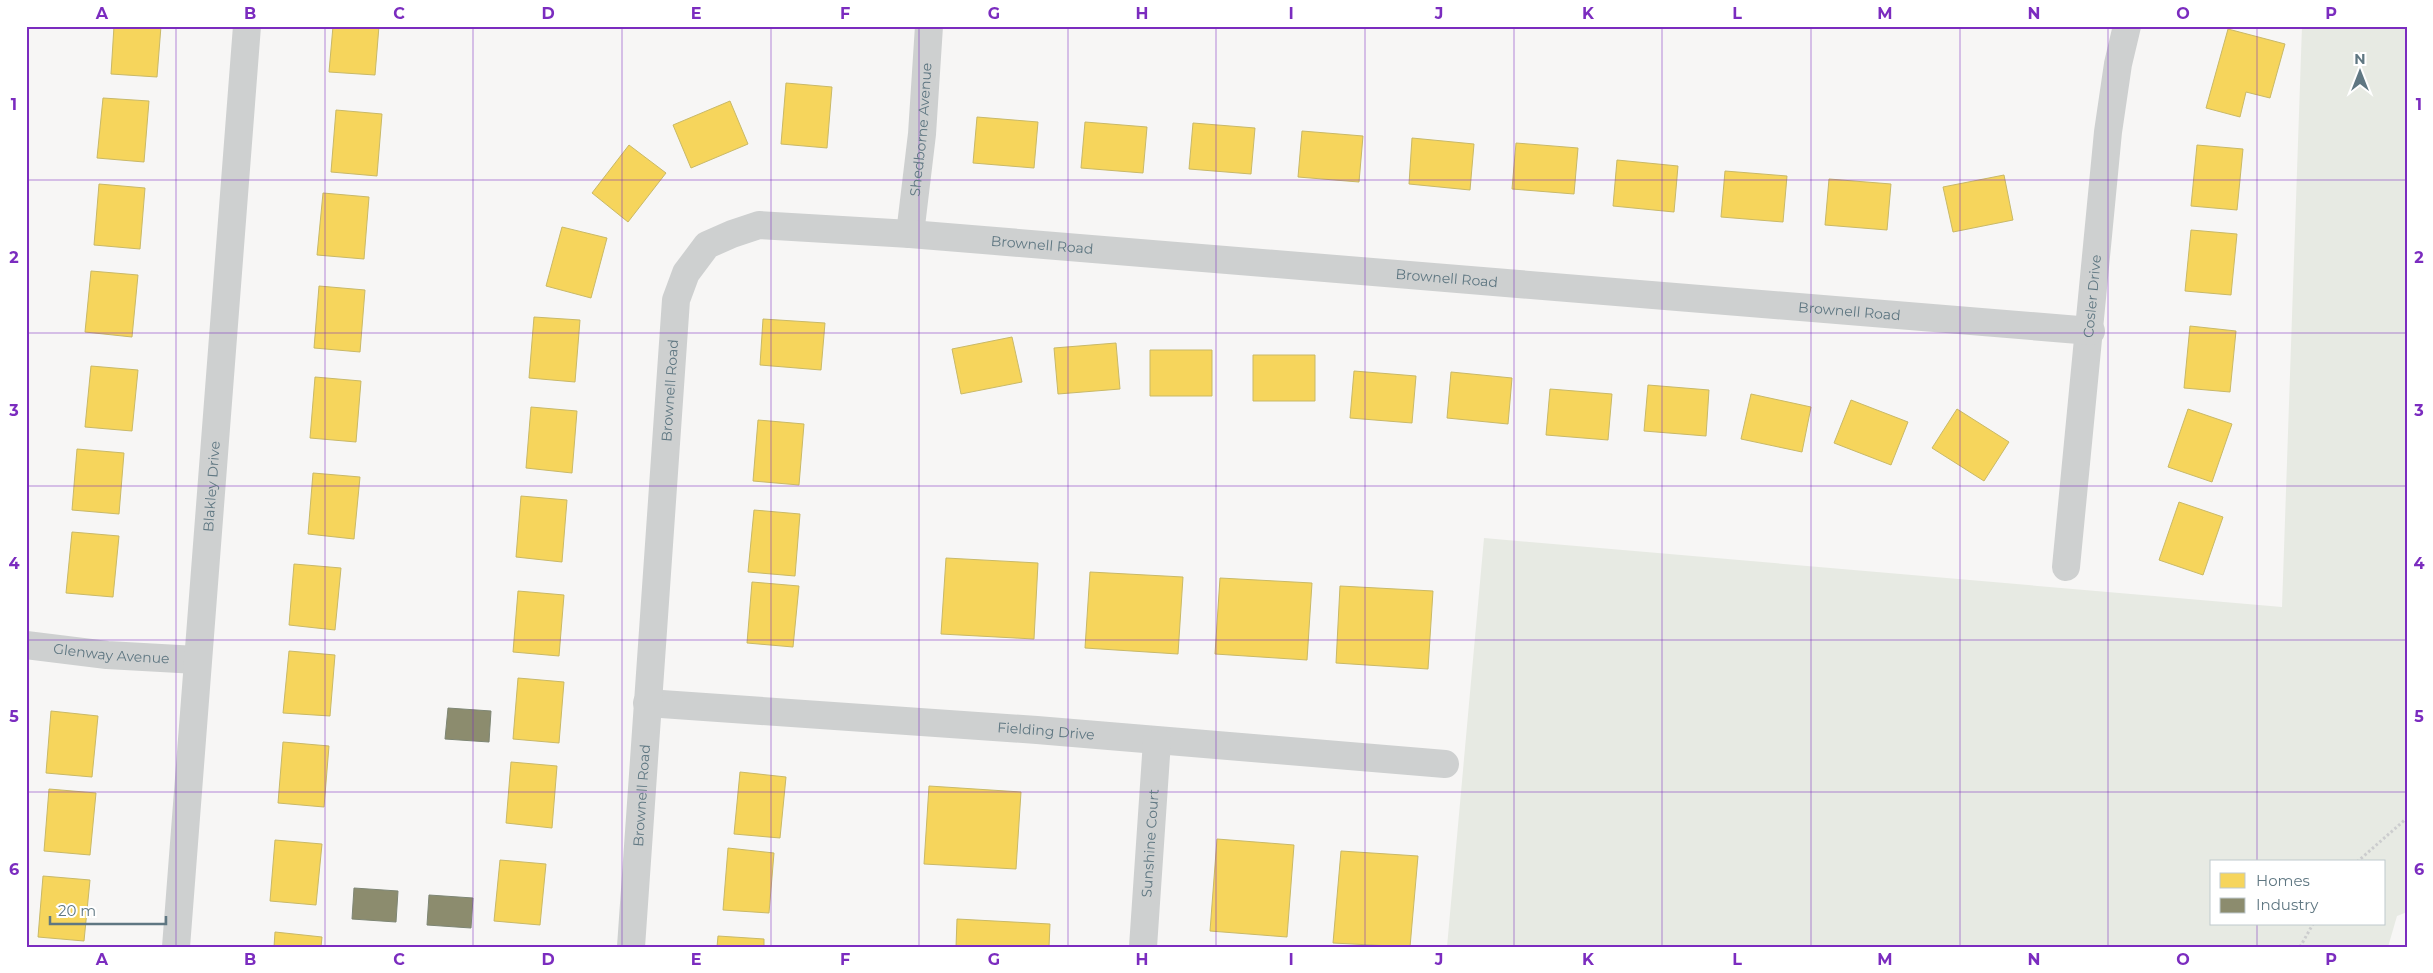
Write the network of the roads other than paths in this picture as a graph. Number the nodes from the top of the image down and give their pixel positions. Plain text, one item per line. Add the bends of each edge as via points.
1 (247, 26) edge
2 (929, 26) edge
3 (2126, 26) edge
4 (910, 234) junction
5 (2090, 332) junction
6 (2066, 567) dead end
7 (26, 645) edge
8 (197, 660) junction
9 (647, 703) junction
10 (1157, 741) junction
11 (1445, 764) dead end
12 (176, 947) edge
13 (631, 947) edge
14 (1143, 947) edge

1 - 8 street, Blakley Drive
2 - 4 street, Shedborne Avenue via 922,134
3 - 5 street, Cosler Drive via 2108,132
4 - 5 street, Brownell Road
4 - 9 street, Brownell Road via 759,225 707,245 686,272 676,300
5 - 6 street, Cosler Drive
7 - 8 street, Glenway Avenue via 107,655
8 - 12 street, Blakley Drive
9 - 10 street, Fielding Drive
9 - 13 street, Brownell Road
10 - 11 street, Fielding Drive
10 - 14 street, Sunshine Court

